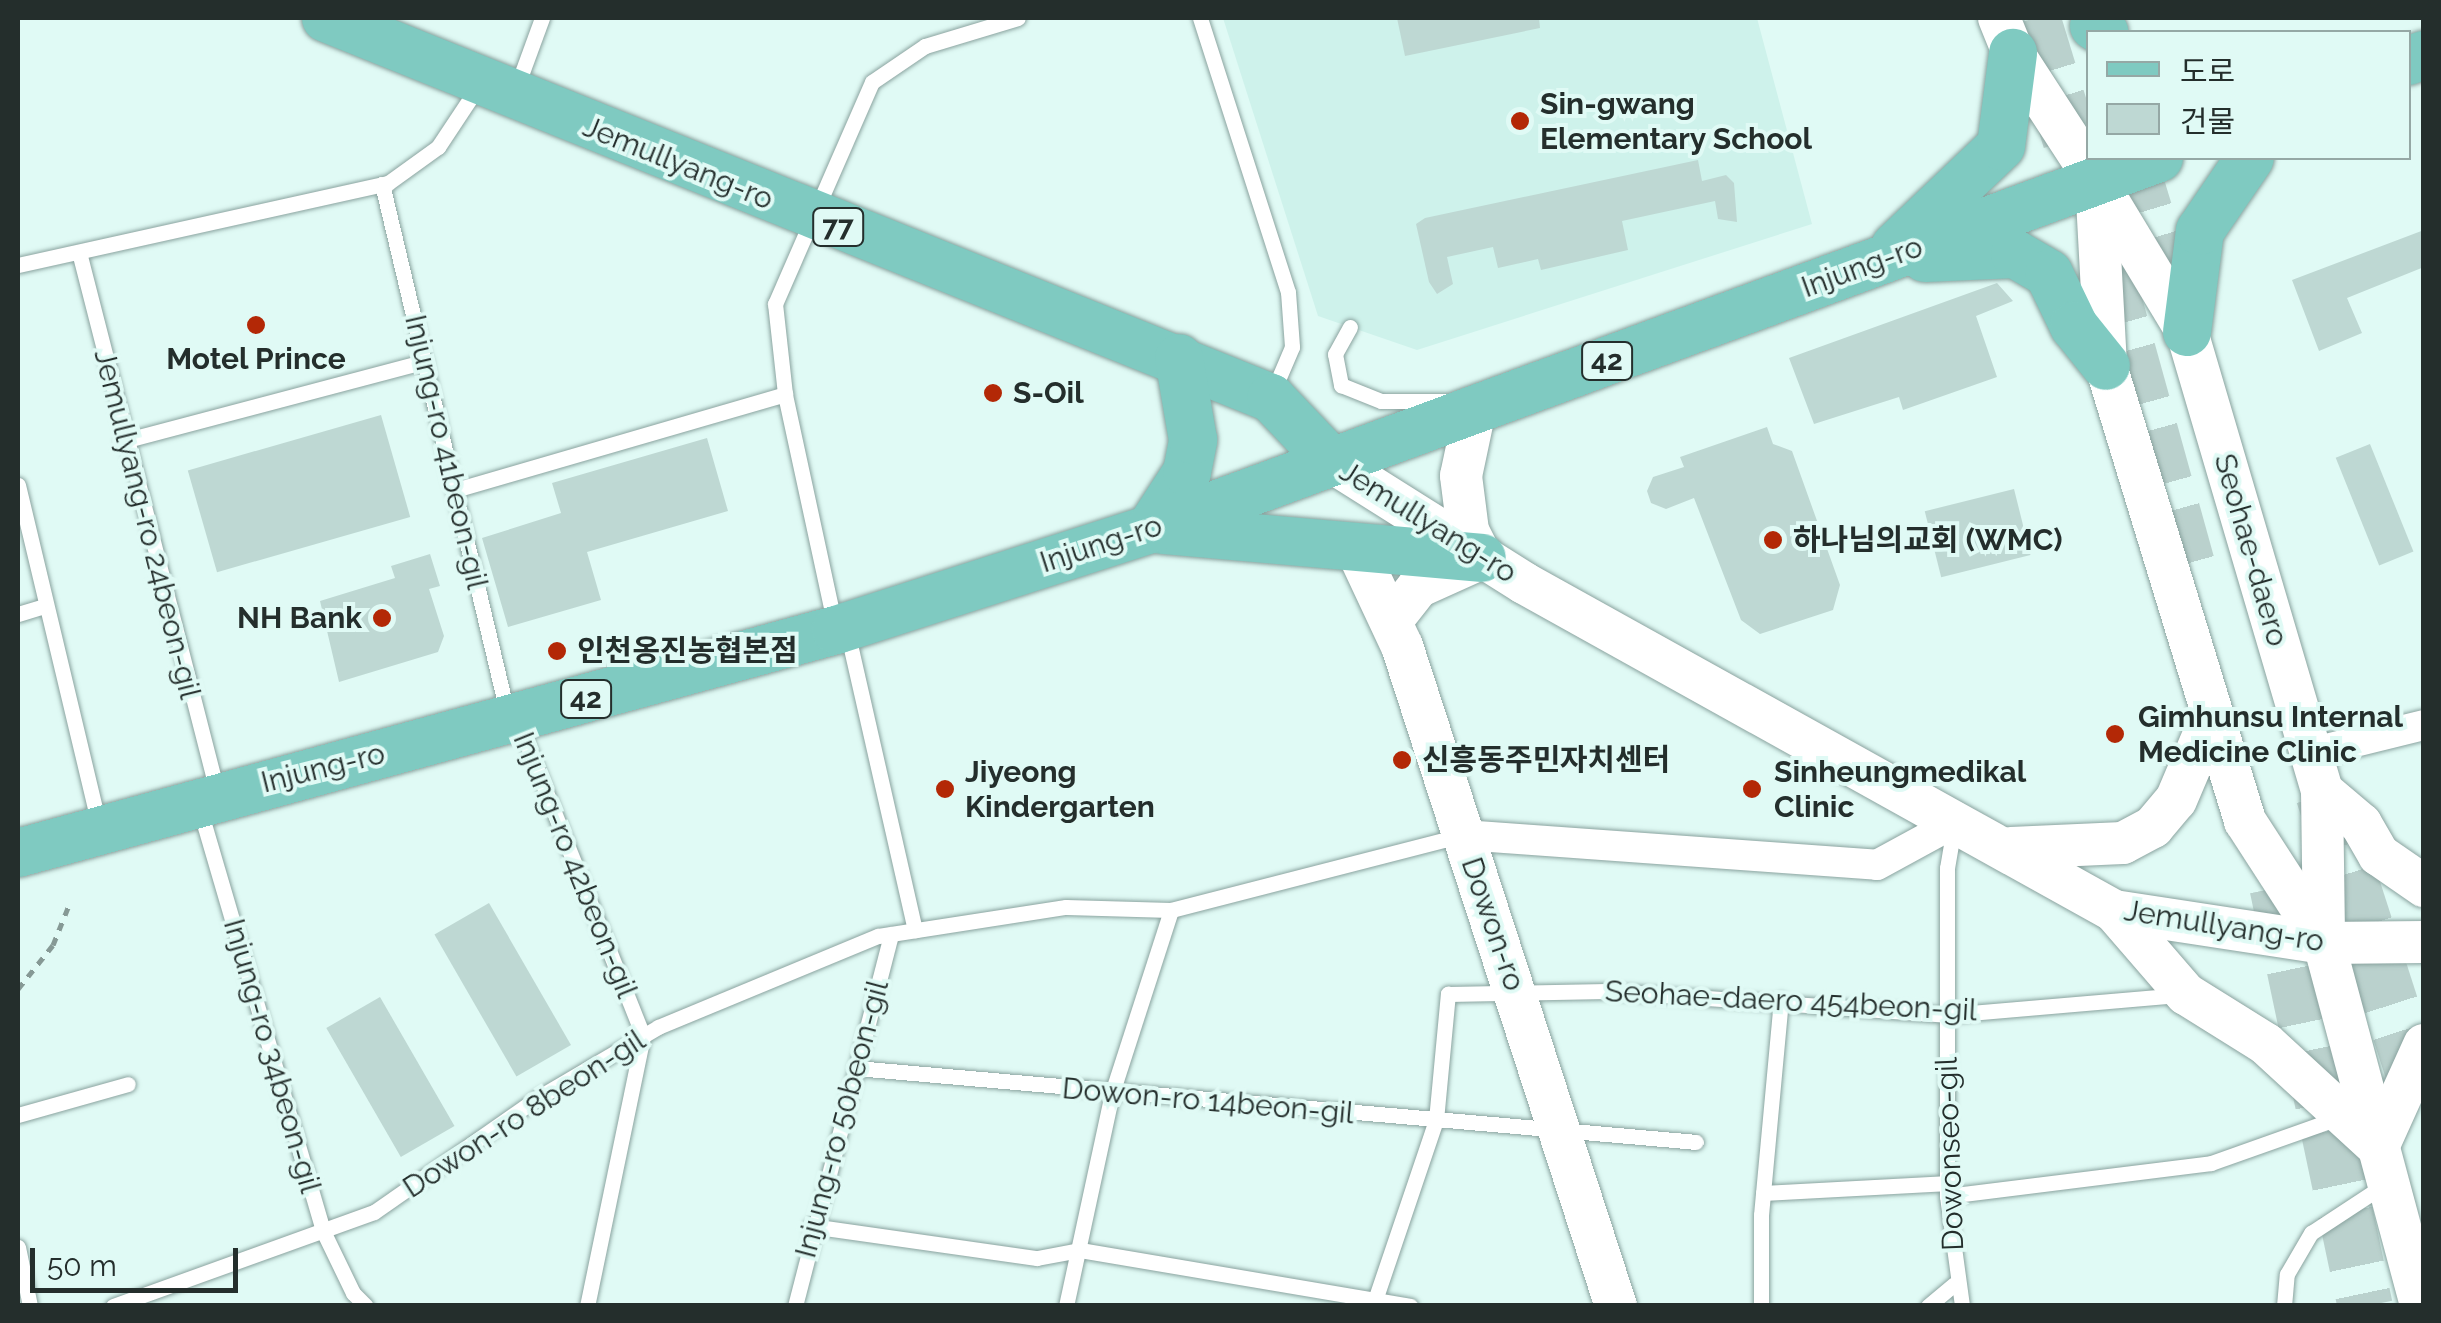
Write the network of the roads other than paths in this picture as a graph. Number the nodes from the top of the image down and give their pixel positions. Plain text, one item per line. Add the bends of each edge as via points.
1 (326, 18) edge
2 (542, 18) edge
3 (1018, 18) edge
4 (1200, 18) edge
5 (2006, 35) edge
6 (497, 89) junction
7 (2086, 154) edge
8 (2148, 160) edge
9 (2249, 160) edge
10 (2096, 169) edge
11 (382, 184) junction
12 (812, 218) junction
13 (79, 252) junction
14 (1882, 260) junction
15 (18, 265) edge
16 (1350, 327) dead end
17 (2187, 332) junction
18 (1178, 358) junction
19 (425, 361) junction
20 (2106, 366) junction
21 (785, 394) junction
22 (1271, 398) junction
23 (1486, 406) junction
24 (123, 442) junction
25 (1332, 462) junction
26 (18, 485) edge
27 (456, 490) junction
28 (1150, 529) junction
29 (1356, 548) junction
30 (1482, 558) junction
31 (45, 606) junction
32 (18, 614) edge
33 (1392, 620) junction
34 (841, 628) junction
35 (2212, 715) junction
36 (513, 719) junction
37 (2424, 725) edge
38 (2316, 772) junction
39 (208, 798) junction
40 (1954, 822) junction
41 (100, 830) junction
42 (1464, 834) junction
43 (2006, 848) junction
44 (18, 852) edge
45 (2424, 886) edge
46 (1172, 910) junction
47 (2114, 911) junction
48 (915, 930) junction
49 (891, 934) junction
50 (2424, 942) edge
51 (2324, 944) junction
52 (1516, 988) junction
53 (2186, 994) junction
54 (1781, 1000) junction
55 (1946, 1015) junction
56 (643, 1036) junction
57 (2424, 1045) edge
58 (856, 1068) junction
59 (128, 1084) dead end
60 (1112, 1093) junction
61 (18, 1115) edge
62 (2344, 1116) junction
63 (1436, 1120) junction
64 (1561, 1128) junction
65 (1696, 1142) dead end
66 (2383, 1165) junction
67 (1948, 1189) junction
68 (1763, 1193) junction
69 (812, 1226) junction
70 (324, 1233) junction
71 (18, 1247) edge
72 (1080, 1250) junction
73 (1954, 1284) junction
74 (349, 1299) edge
75 (1373, 1303) edge
76 (30, 1306) edge
77 (113, 1306) edge
78 (366, 1306) edge
79 (588, 1306) edge
80 (795, 1306) edge
81 (1066, 1306) edge
82 (1410, 1306) edge
83 (1616, 1306) edge
84 (1760, 1306) edge
85 (1928, 1306) edge
86 (1962, 1306) edge
87 (2284, 1306) edge
88 (2421, 1306) edge

1 - 6 main road, Jemullyang-ro / 77
2 - 6 lane
3 - 12 lane via 925,46 872,82
4 - 22 lane via 1288,292 1292,347
5 - 7 main road, Seohae-daero
5 - 14 main road via 2001,146
6 - 11 lane via 438,148
6 - 12 main road, Jemullyang-ro / 77
8 - 10 main road, Injung-ro / 42
9 - 17 main road via 2200,231
10 - 14 main road, Injung-ro / 42
10 - 17 main road, Seohae-daero
10 - 20 main road, Seohae-daero
11 - 13 lane
11 - 19 lane, Injung-ro 41beon-gil
12 - 18 main road, Jemullyang-ro / 77
12 - 21 lane via 773,317
13 - 15 lane
13 - 24 lane, Jemullyang-ro 24beon-gil
14 - 20 main road via 2015,254 2049,274 2074,326
14 - 23 main road, Injung-ro / 42
16 - 23 lane via 1335,354 1341,385 1380,401
17 - 38 main road, Seohae-daero
18 - 22 main road, Jemullyang-ro / 77
18 - 28 main road via 1193,440 1187,472
19 - 24 lane
19 - 27 lane, Injung-ro 41beon-gil
20 - 35 main road, Seohae-daero
21 - 27 lane
21 - 34 lane
22 - 25 main road, Jemullyang-ro / 77
23 - 25 main road, Injung-ro / 42
23 - 30 main road via 1461,476 1468,530
24 - 39 lane, Jemullyang-ro 24beon-gil
25 - 28 main road, Injung-ro / 42
25 - 30 main road, Jemullyang-ro
26 - 31 lane
27 - 36 lane, Injung-ro 41beon-gil
28 - 29 main road
28 - 34 main road, Injung-ro / 42
29 - 30 main road
29 - 33 main road, Dowon-ro
30 - 33 main road via 1418,587
30 - 40 main road, Jemullyang-ro
31 - 32 lane
31 - 41 lane
33 - 42 main road, Dowon-ro
34 - 36 main road, Injung-ro / 42
34 - 48 lane
35 - 43 main road via 2176,800 2154,827 2123,843
35 - 51 main road, Seohae-daero via 2245,821
36 - 39 main road, Injung-ro / 42
36 - 56 lane, Injung-ro 42beon-gil
37 - 38 street
38 - 45 main road via 2379,854
38 - 51 main road, Seohae-daero
39 - 41 main road, Injung-ro / 42
39 - 70 lane, Injung-ro 34beon-gil
40 - 42 street via 1877,865
40 - 43 main road, Jemullyang-ro
40 - 55 lane, Dowonseo-gil
41 - 44 main road, Injung-ro / 42
42 - 46 lane, Dowon-ro 8beon-gil
42 - 52 main road, Dowon-ro
43 - 47 main road, Jemullyang-ro
46 - 48 lane, Dowon-ro 8beon-gil via 1066,906
46 - 60 lane
47 - 51 main road, Jemullyang-ro
47 - 53 main road
48 - 49 lane, Dowon-ro 8beon-gil
49 - 56 lane, Dowon-ro 8beon-gil via 775,974
49 - 58 lane, Injung-ro 50beon-gil
50 - 51 main road, Jemullyang-ro
51 - 66 main road, Seohae-daero
52 - 54 lane, Seohae-daero 454beon-gil
52 - 63 lane, Seohae-daero 454beon-gil via 1448,994
52 - 64 main road, Dowon-ro
53 - 55 lane, Seohae-daero 454beon-gil
53 - 62 main road via 2266,1044
54 - 55 lane, Seohae-daero 454beon-gil
54 - 68 lane
55 - 67 lane, Dowonseo-gil
56 - 70 lane, Dowon-ro 8beon-gil via 536,1100 374,1212
56 - 79 lane, Injung-ro 42beon-gil
57 - 66 main road
58 - 60 lane, Dowon-ro 14beon-gil
58 - 69 lane, Injung-ro 50beon-gil
59 - 61 lane
60 - 63 lane, Dowon-ro 14beon-gil
60 - 72 lane
62 - 66 main road
62 - 67 lane via 2211,1163
63 - 64 lane, Dowon-ro 14beon-gil
63 - 75 lane
64 - 65 lane, Dowon-ro 14beon-gil
64 - 83 main road, Dowon-ro
66 - 87 lane via 2311,1232 2287,1274
66 - 88 main road, Seohae-daero
67 - 68 lane
67 - 73 lane, Dowonseo-gil
68 - 84 lane
69 - 72 lane via 1037,1258
69 - 80 lane, Injung-ro 50beon-gil
70 - 74 lane, Injung-ro 34beon-gil
70 - 77 lane, Dowon-ro 8beon-gil
71 - 76 lane
72 - 75 lane
72 - 81 lane
73 - 85 lane
73 - 86 lane, Dowonseo-gil
74 - 78 lane, Injung-ro 34beon-gil
75 - 82 lane

